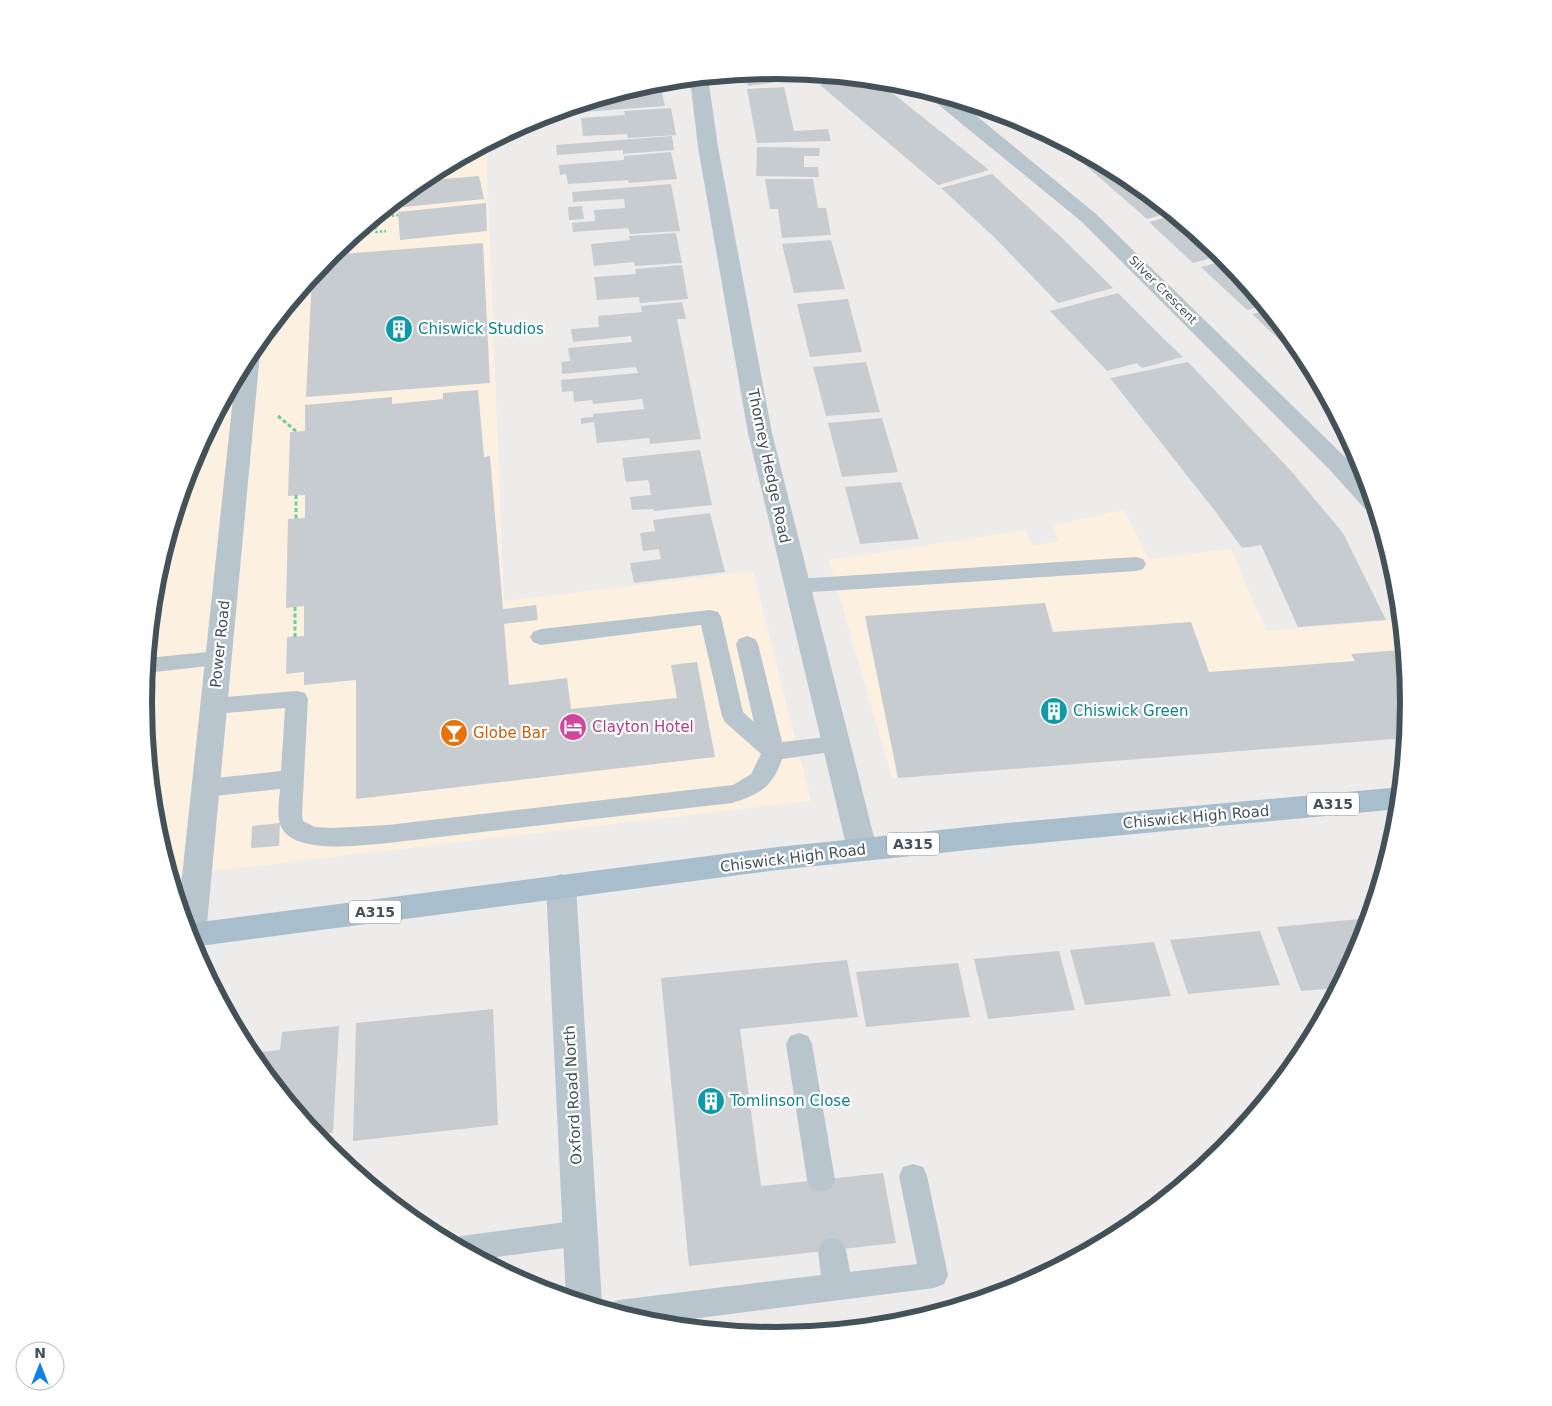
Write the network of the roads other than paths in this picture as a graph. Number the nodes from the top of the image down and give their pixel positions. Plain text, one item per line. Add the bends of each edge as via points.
1 (700, 84) edge
2 (949, 103) edge
3 (247, 372) edge
4 (1363, 491) edge
5 (1136, 564) dead end
6 (796, 586) junction
7 (541, 637) dead end
8 (747, 644) dead end
9 (218, 659) junction
10 (153, 665) edge
11 (213, 706) junction
12 (837, 744) junction
13 (773, 752) junction
14 (292, 779) junction
15 (206, 788) junction
16 (1392, 799) edge
17 (862, 849) junction
18 (561, 886) junction
19 (191, 922) edge
20 (196, 934) edge
21 (799, 1044) dead end
22 (913, 1176) dead end
23 (821, 1180) dead end
24 (580, 1233) junction
25 (471, 1248) edge
26 (832, 1250) dead end
27 (837, 1286) junction
28 (584, 1297) edge
29 (638, 1312) edge

1 - 6 street, Thorney Hedge Road via 708,147 760,433
2 - 4 street, Silver Crescent via 1089,218
3 - 9 street, Power Road
5 - 6 lane
6 - 12 street, Thorney Hedge Road
7 - 13 lane via 710,616 733,716
8 - 13 lane
9 - 10 lane
9 - 11 street, Power Road
11 - 14 lane via 297,699
11 - 15 street, Power Road
12 - 13 lane
12 - 17 street, Thorney Hedge Road
13 - 14 lane via 763,778 755,785 732,794 436,829 342,836 315,836 292,825
14 - 15 lane
15 - 19 street, Power Road
16 - 17 main road, Chiswick High Road / A315
17 - 18 main road, Chiswick High Road / A315
18 - 20 main road, Chiswick High Road / A315 via 324,920
18 - 24 street, Oxford Road North
21 - 23 lane
22 - 27 lane via 934,1275
24 - 25 lane
24 - 28 street, Oxford Road North
26 - 27 lane
27 - 29 lane

